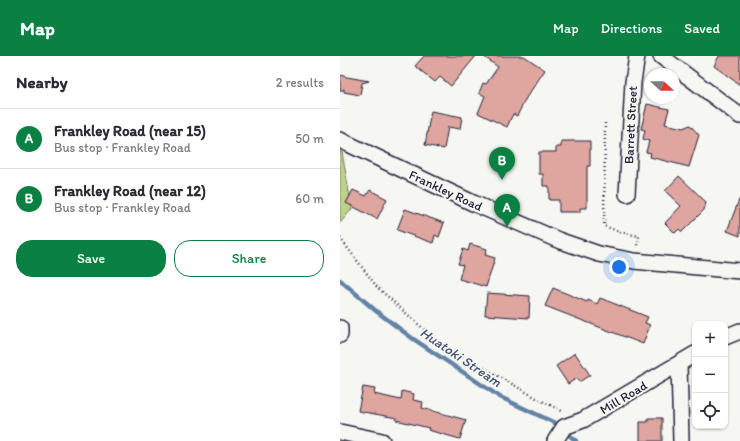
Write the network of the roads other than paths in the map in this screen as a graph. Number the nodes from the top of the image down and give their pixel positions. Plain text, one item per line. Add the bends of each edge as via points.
1 (637, 56) edge
2 (661, 56) edge
3 (740, 116) edge
4 (340, 140) edge
5 (627, 194) dead end
6 (740, 271) edge
7 (340, 328) edge
8 (740, 331) edge
9 (340, 335) edge
10 (728, 336) edge
11 (692, 356) edge
12 (679, 364) junction
13 (340, 432) edge
14 (382, 441) edge
15 (555, 441) edge
16 (681, 441) edge

1 - 5 street, Barrett Street via 632,90
2 - 3 street
4 - 6 street, Frankley Road via 473,203 558,240 599,254 634,261
7 - 9 street
8 - 10 street
11 - 12 street, Mill Road
12 - 15 street, Mill Road via 578,422 564,427
12 - 16 street
13 - 14 street

